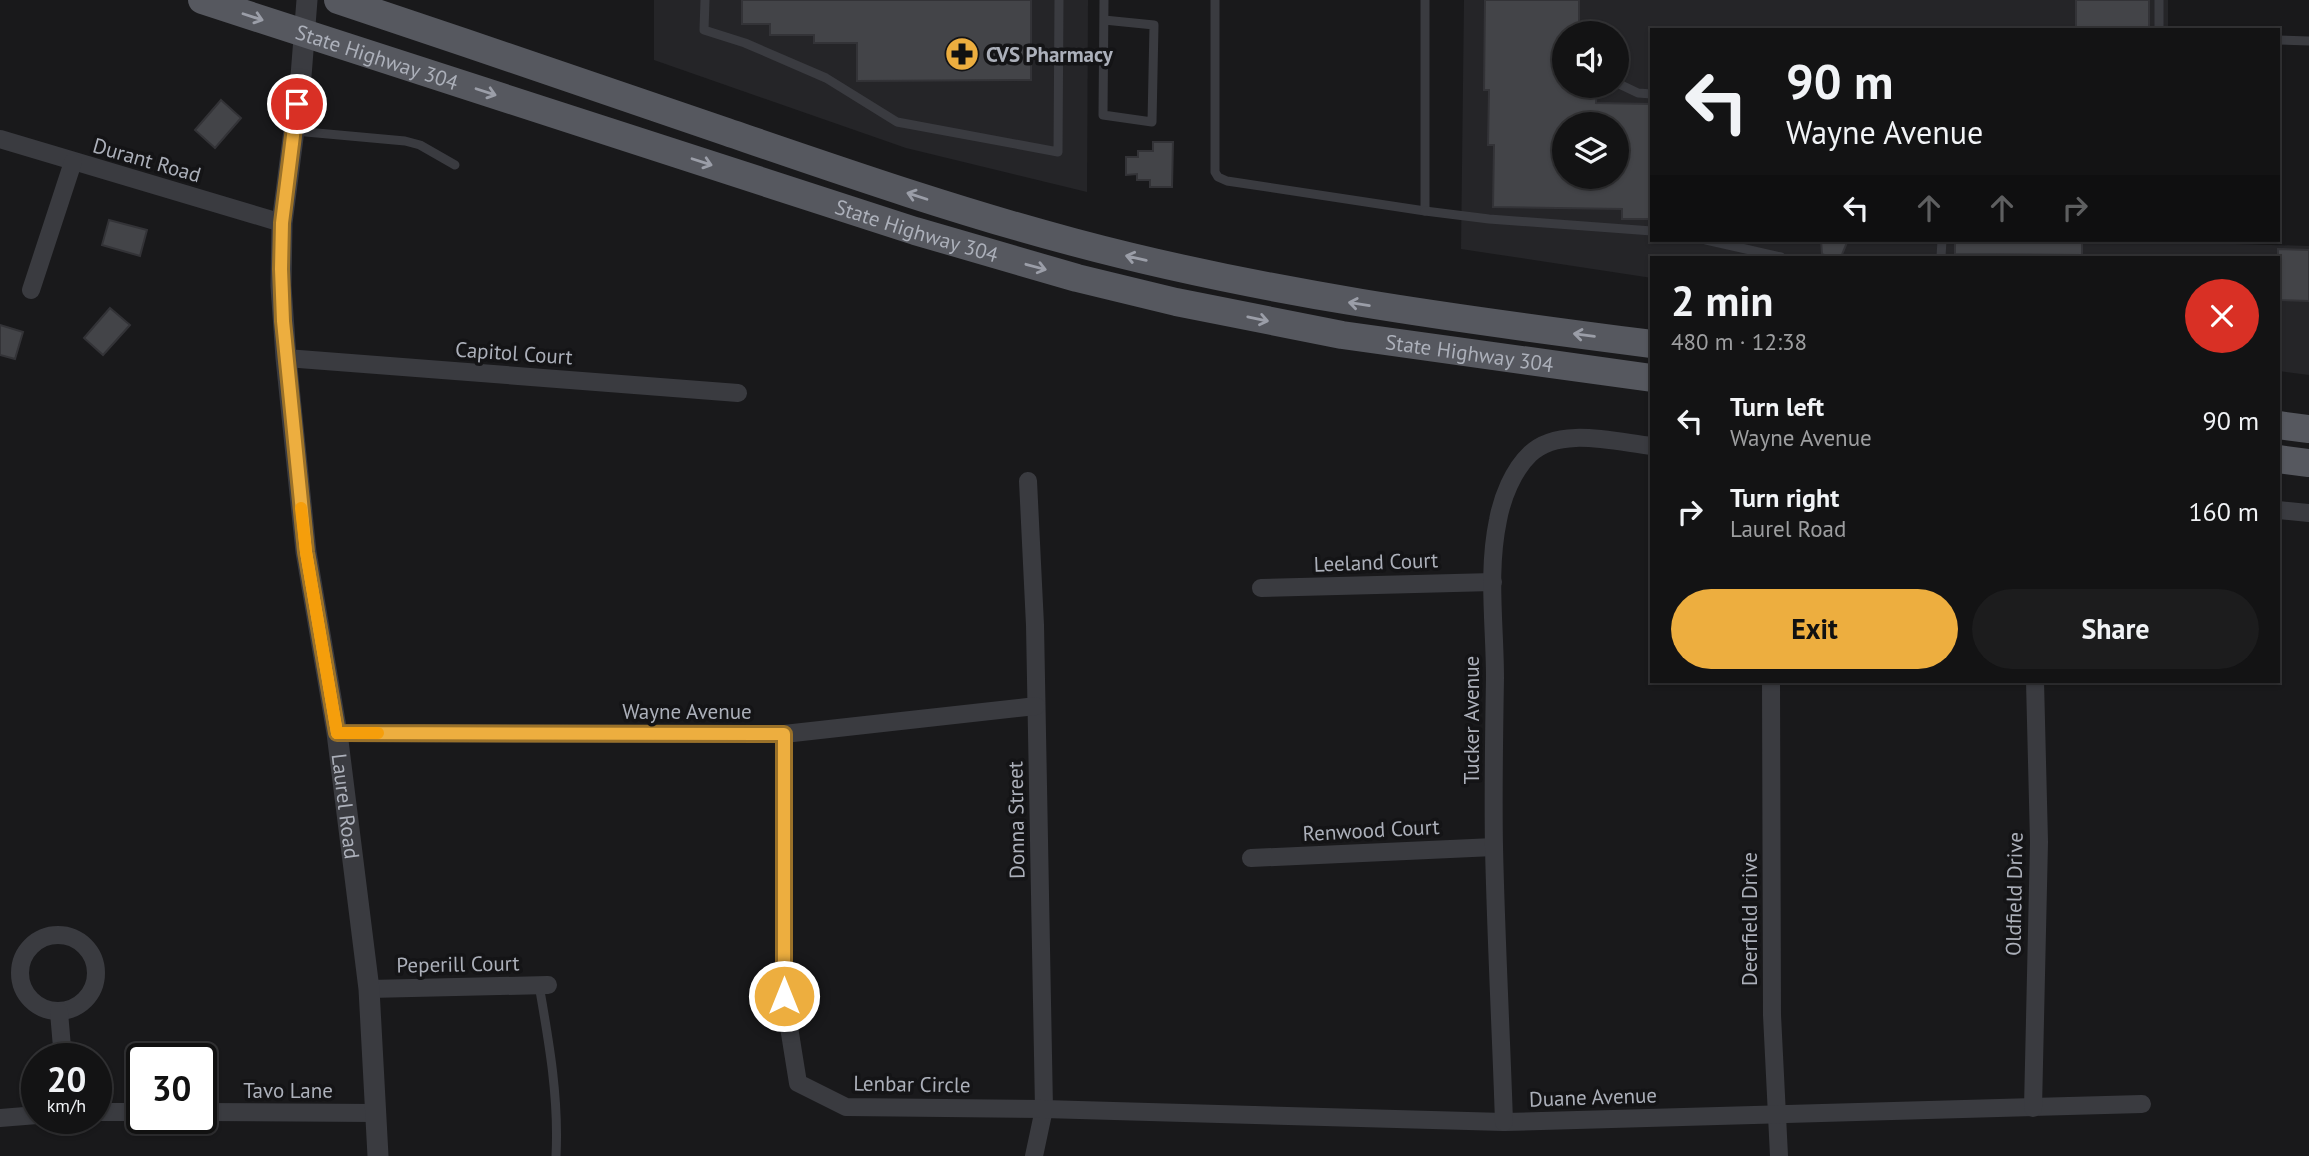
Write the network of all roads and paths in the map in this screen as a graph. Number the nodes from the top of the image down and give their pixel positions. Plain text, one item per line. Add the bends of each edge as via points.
1 (202, 0) edge
2 (307, 0) edge
3 (338, 0) edge
4 (705, 0) edge
5 (1059, 0) edge
6 (1104, 0) edge
7 (1215, 0) edge
8 (1424, 0) edge
9 (2159, 0) edge
10 (1104, 20) junction
11 (2159, 28) edge
12 (304, 33) junction
13 (2280, 40) edge
14 (2309, 41) edge
15 (1629, 89) edge
16 (1650, 94) edge
17 (294, 131) junction
18 (0, 139) edge
19 (73, 162) junction
20 (455, 165) dead end
21 (1425, 211) junction
22 (282, 223) junction
23 (1650, 231) edge
24 (1715, 242) edge
25 (1778, 256) edge
26 (32, 290) dead end
27 (1650, 344) edge
28 (286, 358) junction
29 (1650, 378) edge
30 (738, 393) dead end
31 (2280, 425) edge
32 (2309, 429) edge
33 (1650, 446) edge
34 (2280, 459) edge
35 (2309, 463) edge
36 (1028, 481) dead end
37 (2280, 510) edge
38 (2309, 513) edge
39 (1493, 582) junction
40 (1261, 588) dead end
41 (1771, 683) edge
42 (2035, 683) edge
43 (1036, 706) junction
44 (337, 733) junction
45 (784, 734) junction
46 (1494, 847) junction
47 (1251, 858) dead end
48 (544, 985) joint
49 (369, 989) junction
50 (59, 1012) junction
51 (62, 1043) edge
52 (2142, 1104) dead end
53 (2034, 1108) junction
54 (1044, 1109) junction
55 (217, 1112) edge
56 (375, 1113) junction
57 (1776, 1115) junction
58 (21, 1116) edge
59 (0, 1118) edge
60 (1504, 1122) junction
61 (378, 1156) edge
62 (556, 1156) edge
63 (1034, 1156) edge
64 (1779, 1156) edge

1 -> 12 main road, State Highway 304
2 - 12 street, Laurel Road
27 -> 3 main road, State Highway 304 via 1325,298 1083,245 846,173
4 - 5 lane via 704,30 826,78 897,122 1058,152
6 - 10 lane
7 - 21 lane via 1215,172 1219,177
8 - 21 lane
9 - 11 lane
10 - 10 lane via 1102,115 1152,122 1154,25
12 - 17 street, Laurel Road
12 -> 29 main road, State Highway 304 via 915,231 1110,286 1342,335
13 - 14 lane
15 - 16 lane
17 - 20 lane via 405,141
17 - 22 street, Laurel Road
18 - 19 street, Durant Road
19 - 22 street, Durant Road
19 - 26 street
21 - 23 lane
22 - 28 street, Laurel Road
24 - 25 lane
28 - 30 street, Capitol Court
28 - 44 street, Laurel Road via 306,552
31 - 32 main road
33 - 39 street, Tucker Avenue via 1571,438 1536,449 1519,468 1504,498 1495,537
34 - 35 main road
36 - 43 street, Donna Street
37 - 38 street
39 - 40 street, Leeland Court
39 - 46 street, Tucker Avenue
41 - 57 street, Deerfield Drive
42 - 53 street, Oldfield Drive via 2039,842
43 - 45 street, Wayne Avenue
43 - 54 street, Donna Street
44 - 45 street, Wayne Avenue
44 - 49 street, Laurel Road
45 - 54 street, Lenbar Circle via 784,996 798,1083 846,1107
46 - 47 street, Renwood Court
46 - 60 street, Tucker Avenue
48 - 49 street, Peperill Court
48 - 62 lane via 558,1128
49 - 56 street, Laurel Road
50 - 50 street via 34,1003 20,976 27,950 36,941 55,935 80,942 90,952 96,974 87,998
50 - 51 street
52 - 53 street, Duane Avenue
53 - 57 street, Duane Avenue
54 - 60 street, Duane Avenue
54 - 63 street, Donna Street
55 - 56 street, Tavo Lane
56 - 61 street, Laurel Road
57 - 60 street, Duane Avenue
57 - 64 street, Deerfield Drive
58 - 59 street

